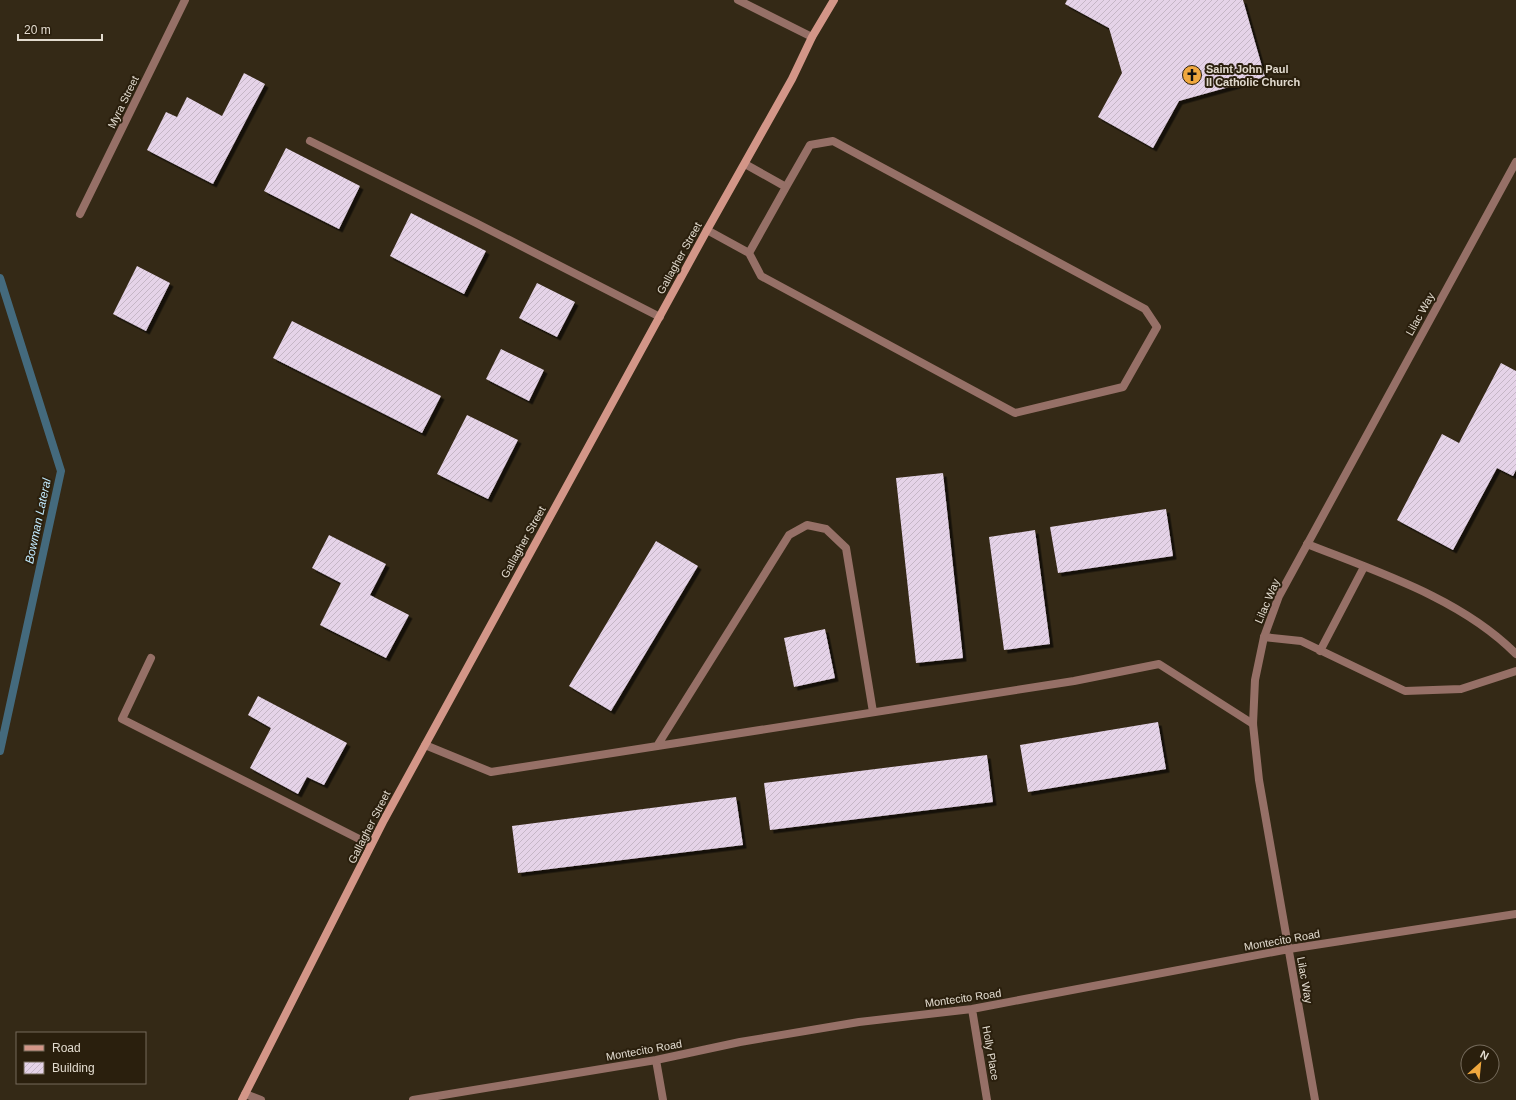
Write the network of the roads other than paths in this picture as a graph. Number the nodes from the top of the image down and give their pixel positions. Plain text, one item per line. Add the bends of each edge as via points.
1 (185, 0) edge
2 (738, 0) edge
3 (834, 0) edge
4 (812, 37) junction
5 (310, 140) dead end
6 (1516, 162) edge
7 (744, 164) junction
8 (786, 187) junction
9 (80, 214) dead end
10 (707, 230) junction
11 (749, 253) junction
12 (660, 317) junction
13 (1307, 544) junction
14 (1364, 567) junction
15 (1264, 637) junction
16 (1320, 651) junction
17 (1516, 654) edge
18 (151, 658) dead end
19 (1516, 671) edge
20 (873, 712) junction
21 (1253, 724) junction
22 (425, 746) junction
23 (657, 746) junction
24 (371, 845) junction
25 (1516, 914) edge
26 (1288, 949) junction
27 (972, 1009) junction
28 (656, 1060) junction
29 (244, 1097) edge
30 (261, 1100) edge
31 (414, 1100) edge
32 (663, 1100) edge
33 (987, 1100) edge
34 (1315, 1100) edge

1 - 9 street, Myra Street
2 - 4 street
3 - 4 street, Gallagher Street
4 - 7 street, Gallagher Street via 792,79
5 - 12 street
6 - 13 street, Lilac Way
7 - 8 street
7 - 10 street, Gallagher Street
8 - 11 street
8 - 11 street via 810,145 833,140 1146,309 1156,327 1124,387 1015,413 761,276
10 - 11 street
10 - 12 street, Gallagher Street
12 - 22 street, Gallagher Street
13 - 14 street
13 - 15 street, Lilac Way via 1279,596
14 - 16 street
14 - 17 street via 1427,592 1498,636
15 - 16 street via 1301,641
15 - 21 street, Lilac Way via 1255,680
16 - 19 street via 1405,691 1461,689
18 - 24 street via 122,719
20 - 21 street via 1074,681 1159,664
20 - 23 street
20 - 23 street via 846,548 826,529 807,525 789,535
21 - 26 street, Lilac Way via 1259,780
22 - 23 street via 491,772
22 - 24 street, Gallagher Street
24 - 29 street, Gallagher Street
25 - 26 street, Montecito Road
26 - 27 street, Montecito Road
26 - 34 street, Lilac Way
27 - 28 street, Montecito Road via 859,1022 740,1042
27 - 33 street, Holly Place
28 - 31 street, Montecito Road
28 - 32 street
29 - 30 street

